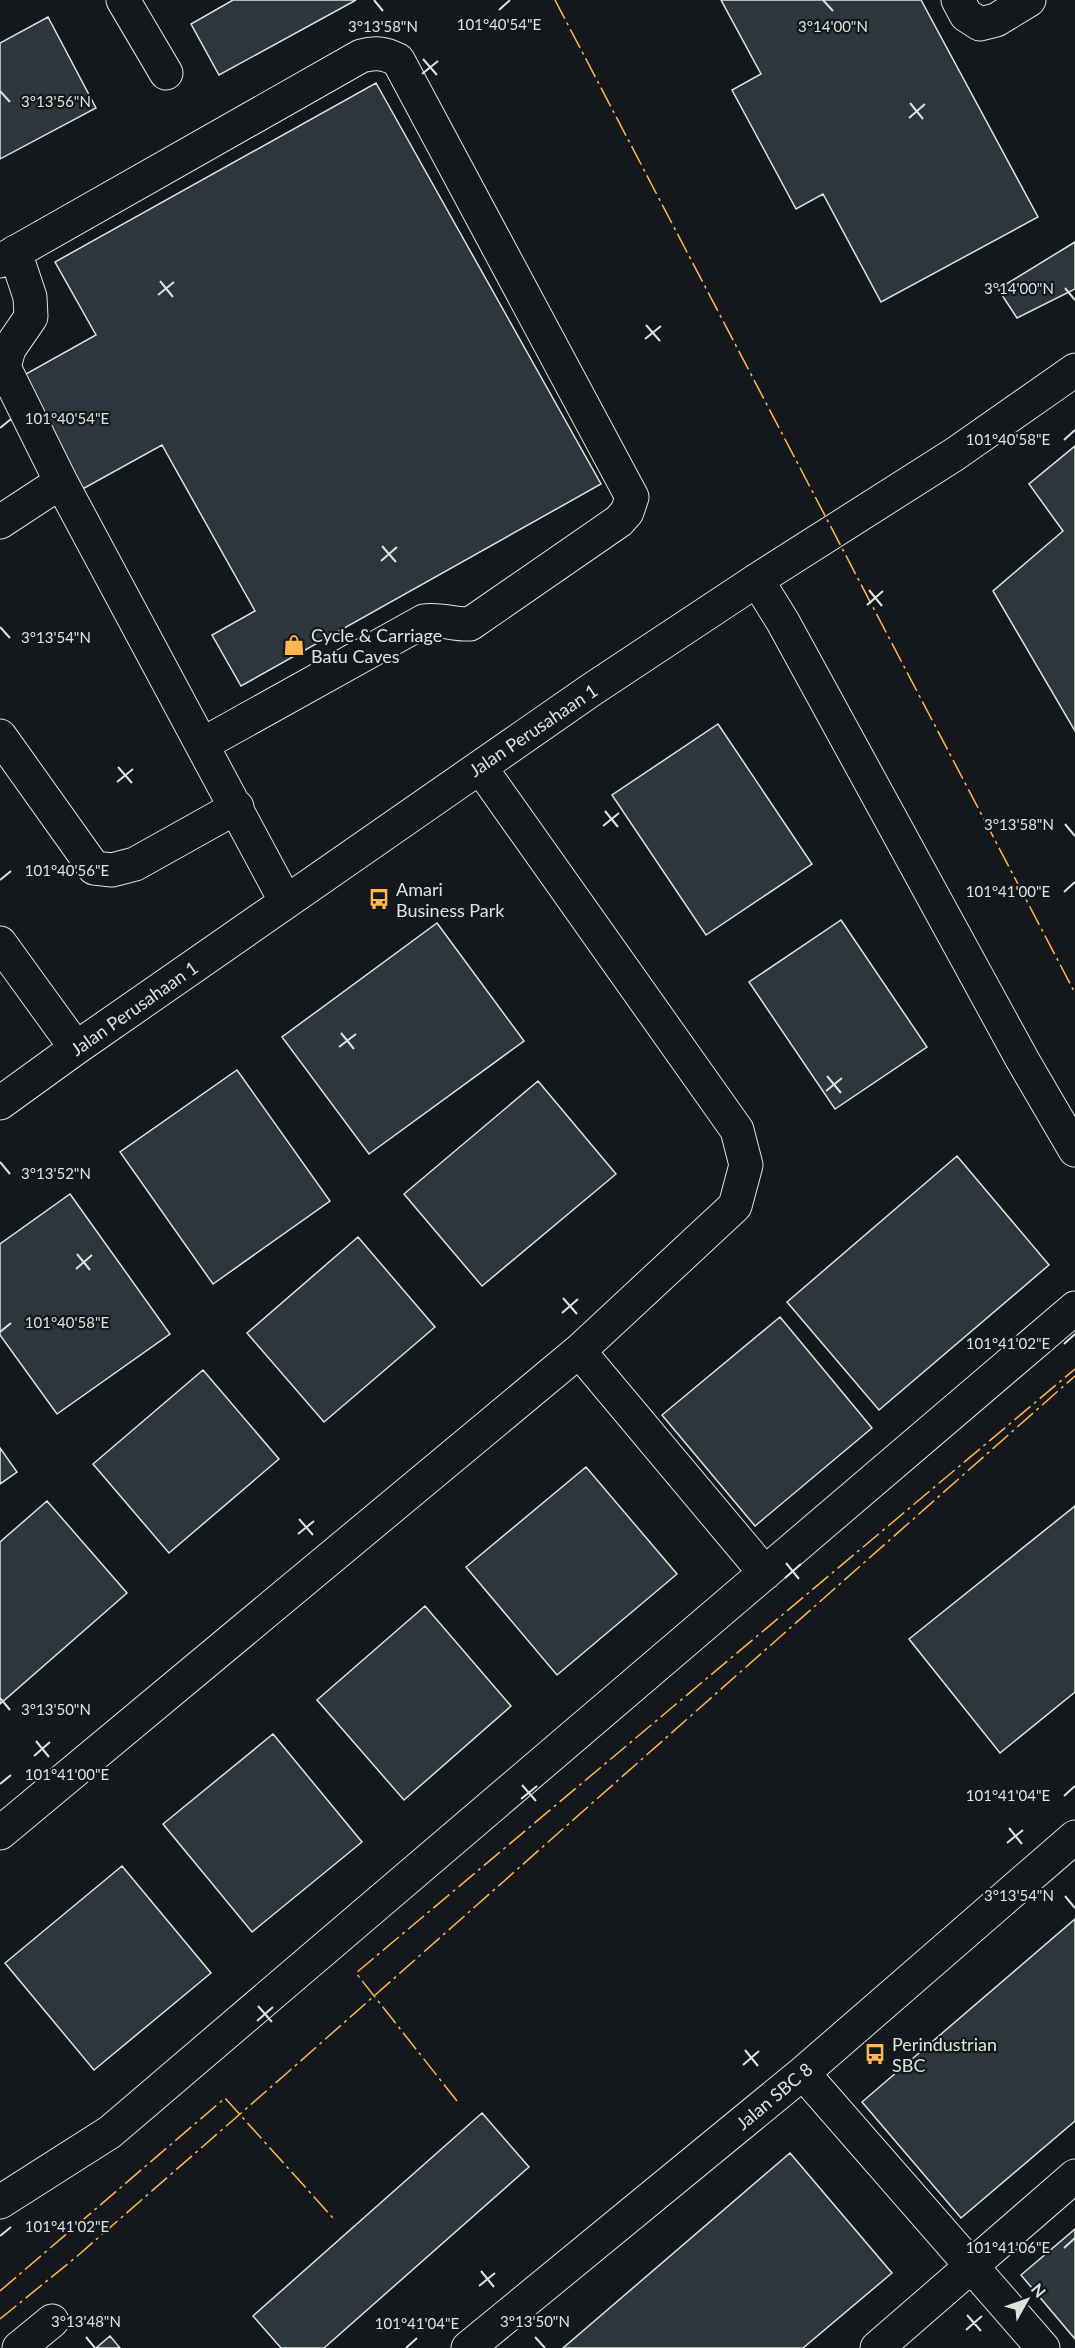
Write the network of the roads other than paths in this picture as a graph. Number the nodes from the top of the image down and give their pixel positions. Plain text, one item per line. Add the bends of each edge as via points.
1 (123, 0) edge
2 (957, 0) edge
3 (1029, 0) edge
4 (166, 73) dead end
5 (8, 256) edge
6 (1075, 370) edge
7 (61, 482) junction
8 (0, 522) edge
9 (757, 580) junction
10 (0, 736) edge
11 (203, 744) junction
12 (480, 766) junction
13 (237, 807) junction
14 (286, 902) junction
15 (0, 943) edge
16 (76, 1047) junction
17 (0, 1104) edge
18 (1075, 1150) edge
19 (1075, 1308) edge
20 (579, 1351) junction
21 (765, 1574) junction
22 (0, 1833) edge
23 (1075, 1837) edge
24 (803, 2073) junction
25 (1075, 2176) edge
26 (0, 2202) edge
27 (971, 2266) junction
28 (52, 2321) dead end
29 (19, 2348) edge
30 (468, 2348) edge
31 (877, 2348) edge
32 (1043, 2348) edge

1 - 4 street
2 - 3 street via 966,15 980,24 996,20
5 - 7 street via 30,297 31,317 9,349 4,367
5 - 11 street via 361,56 385,54 398,60 632,497 619,521 470,624 424,621
6 - 9 street, Jalan Perusahaan 1 via 955,454
7 - 8 street
7 - 11 street
9 - 12 street, Jalan Perusahaan 1
9 - 18 street
10 - 13 street via 94,868 112,870 135,864
11 - 13 street
12 - 14 street, Jalan Perusahaan 1
12 - 20 street via 737,1130 746,1165 735,1206
13 - 14 street
14 - 16 street, Jalan Perusahaan 1
15 - 16 street
16 - 17 street, Jalan Perusahaan 1
19 - 21 street
20 - 21 street
20 - 22 street
21 - 26 street via 110,2132
23 - 24 street, Jalan SBC 8
24 - 27 street
24 - 30 street, Jalan SBC 8
25 - 27 street
27 - 31 street
27 - 32 street
28 - 29 street

